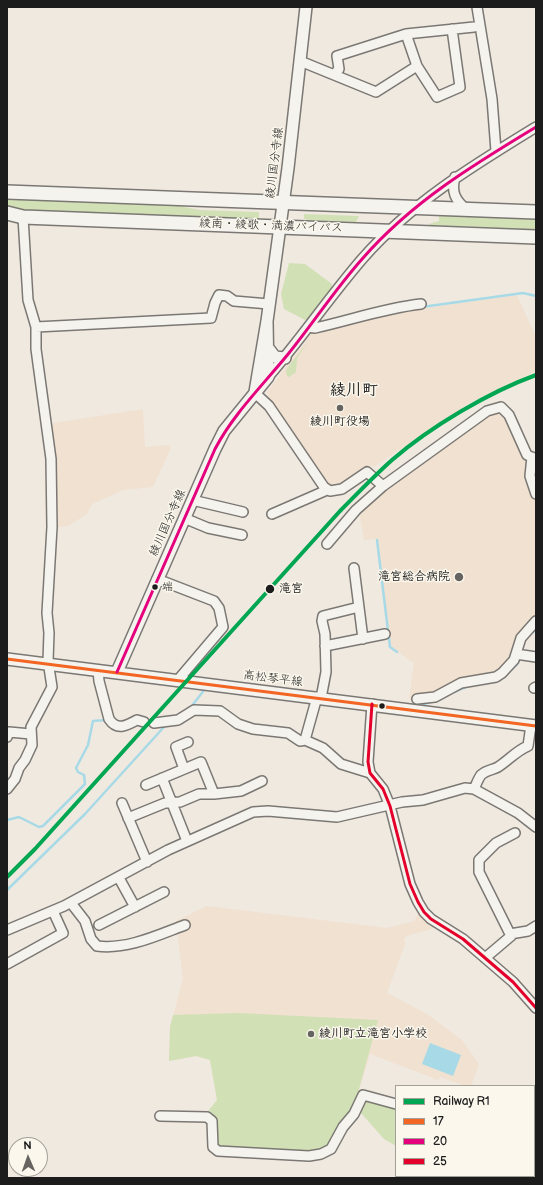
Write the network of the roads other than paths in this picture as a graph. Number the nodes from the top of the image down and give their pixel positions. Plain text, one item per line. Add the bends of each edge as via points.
1 (306, 7) edge
2 (477, 7) edge
3 (474, 27) dead end
4 (452, 29) junction
5 (406, 34) junction
6 (300, 61) junction
7 (417, 66) junction
8 (334, 75) junction
9 (536, 127) edge
10 (496, 151) junction
11 (455, 177) junction
12 (7, 192) edge
13 (283, 203) junction
14 (416, 208) junction
15 (468, 211) junction
16 (536, 212) edge
17 (7, 213) edge
18 (23, 217) junction
19 (279, 227) junction
20 (391, 231) junction
21 (536, 237) edge
22 (269, 304) junction
23 (421, 304) dead end
24 (267, 321) junction
25 (36, 327) junction
26 (308, 327) junction
27 (268, 348) junction
28 (285, 358) junction
29 (268, 377) junction
30 (255, 392) junction
31 (534, 458) edge
32 (383, 486) junction
33 (327, 490) junction
34 (536, 494) edge
35 (192, 500) junction
36 (238, 500) dead end
37 (272, 514) dead end
38 (184, 518) junction
39 (242, 535) dead end
40 (326, 544) dead end
41 (354, 568) dead end
42 (157, 579) junction
43 (359, 608) junction
44 (536, 621) edge
45 (385, 634) dead end
46 (363, 639) junction
47 (325, 646) junction
48 (519, 655) junction
49 (536, 657) edge
50 (7, 659) edge
51 (49, 664) junction
52 (98, 670) junction
53 (117, 672) junction
54 (178, 680) junction
55 (319, 698) junction
56 (417, 702) junction
57 (372, 704) junction
58 (144, 722) dead end
59 (154, 723) dead end
60 (534, 725) edge
61 (31, 734) junction
62 (7, 737) edge
63 (306, 740) junction
64 (188, 742) dead end
65 (184, 769) junction
66 (370, 773) junction
67 (162, 778) junction
68 (262, 781) dead end
69 (146, 785) dead end
70 (7, 788) edge
71 (474, 790) junction
72 (214, 794) junction
73 (172, 802) junction
74 (122, 803) dead end
75 (390, 806) junction
76 (128, 818) junction
77 (536, 827) edge
78 (515, 833) dead end
79 (188, 840) junction
80 (146, 862) junction
81 (119, 878) junction
82 (164, 892) dead end
83 (71, 903) junction
84 (134, 907) junction
85 (53, 911) junction
86 (98, 925) dead end
87 (185, 925) dead end
88 (536, 926) edge
89 (7, 930) edge
90 (510, 934) junction
91 (485, 958) junction
92 (8, 962) edge
93 (536, 1008) edge
94 (395, 1104) edge
95 (160, 1116) dead end

1 - 6 main road, 綾川国分寺線
2 - 10 street via 492,99
3 - 4 street
4 - 5 street
4 - 7 street via 460,87 437,97
5 - 7 street
5 - 8 street via 337,56 339,69
6 - 8 street
6 - 13 main road, 綾川国分寺線
7 - 8 street via 376,92
9 - 10 street
10 - 11 street
11 - 14 street
11 - 15 street via 454,197
12 - 13 highway, 綾南・綾歌・満濃バイパス
13 - 14 highway, 綾南・綾歌・満濃バイパス
13 - 19 main road, 綾川国分寺線
14 - 15 highway, 綾南・綾歌・満濃バイパス
14 - 20 street
15 - 16 highway, 綾南・綾歌・満濃バイパス
17 - 18 highway, 綾南・綾歌・満濃バイパス
18 - 19 highway, 綾南・綾歌・満濃バイパス
18 - 25 street via 28,300
19 - 20 highway, 綾南・綾歌・満濃バイパス
19 - 22 main road, 綾川国分寺線
20 - 21 highway, 綾南・綾歌・満濃バイパス
20 - 26 street via 363,258
22 - 24 main road, 綾川国分寺線
22 - 25 street via 234,301 227,296 219,295 211,318
23 - 26 street via 388,308 363,317 315,328
24 - 27 main road, 綾川国分寺線
24 - 30 main road, 綾川国分寺線
25 - 51 street via 36,349 51,459 52,527 46,613
26 - 28 street
27 - 28 main road via 275,357
27 - 29 main road, 綾川国分寺線
28 - 29 street
29 - 30 main road, 綾川国分寺線
30 - 33 street via 269,406
30 - 35 main road, 綾川国分寺線 via 224,431
31 - 32 street via 527,455 509,415 501,407 488,411
31 - 34 street via 530,476
32 - 33 street via 367,472 340,490
32 - 40 street via 356,510
33 - 37 street
35 - 36 street via 239,511
35 - 38 main road, 綾川国分寺線
38 - 39 street via 208,528
38 - 42 main road, 綾川国分寺線
41 - 43 street
42 - 53 main road, 綾川国分寺線
42 - 54 street via 214,601 222,620 223,627
43 - 46 street
43 - 47 street via 323,616
44 - 48 street via 521,638
45 - 46 street
46 - 47 street
47 - 55 street via 326,672
48 - 49 street
48 - 56 street via 496,677 461,683
50 - 51 main road, 高松琴平線
51 - 52 main road, 高松琴平線
51 - 61 street via 52,687
52 - 53 main road, 高松琴平線
52 - 58 street via 105,704 113,724 124,727 137,720
53 - 54 main road, 高松琴平線
54 - 55 main road, 高松琴平線
55 - 57 main road, 高松琴平線
55 - 63 street
56 - 57 main road, 高松琴平線
56 - 60 main road, 高松琴平線
57 - 66 street via 368,762
59 - 63 street via 178,720 194,710 220,711 238,724 253,729 288,733 300,741
60 - 71 street via 528,746 481,776
61 - 62 street via 9,732
61 - 70 street via 30,750 19,768 16,779
63 - 66 street via 323,748 341,764
64 - 65 street via 176,747
65 - 67 street
65 - 72 street via 201,762
66 - 75 street via 383,789
67 - 69 street
67 - 73 street
68 - 72 street via 241,791
71 - 75 street via 465,788
71 - 77 street via 518,813
72 - 73 street via 199,794 180,802
73 - 76 street
73 - 79 street
74 - 76 street
75 - 79 street via 337,817 253,812
75 - 91 street via 410,884 424,912
76 - 80 street
78 - 90 street via 496,843 479,860 479,872
79 - 80 street
80 - 81 street
81 - 83 street
81 - 84 street
82 - 84 street
83 - 85 street
83 - 87 street via 85,922 91,939 97,946 112,947 144,940
84 - 86 street
85 - 89 street
85 - 92 street via 63,933
88 - 90 street via 528,931
90 - 91 street via 511,936
91 - 93 street via 514,982
94 - 95 street via 363,1095 331,1149 309,1156 218,1151 213,1147 212,1121 207,1117

